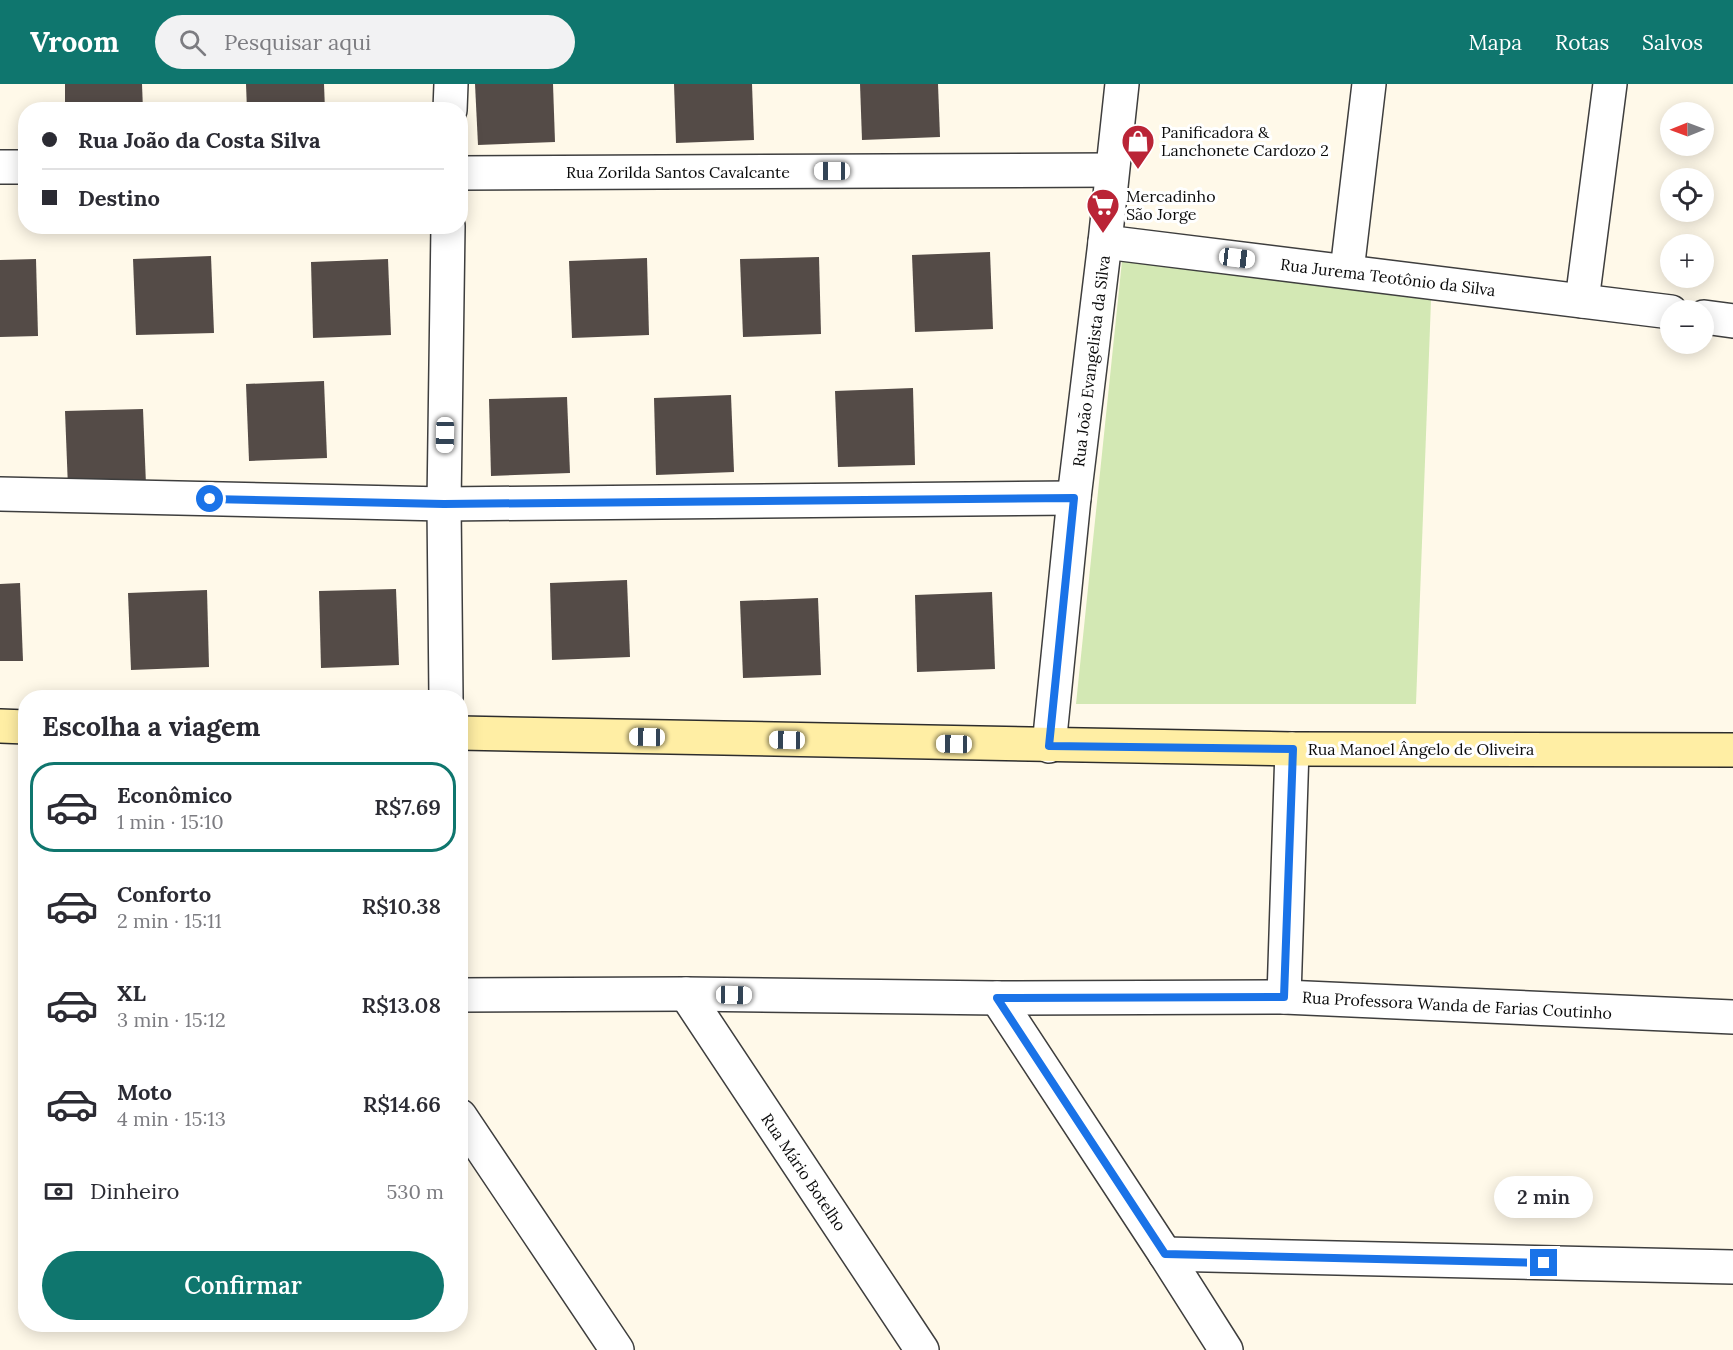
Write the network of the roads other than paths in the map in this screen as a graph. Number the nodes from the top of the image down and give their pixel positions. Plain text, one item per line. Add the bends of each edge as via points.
1 (451, 84) edge
2 (1122, 84) edge
3 (1369, 84) edge
4 (1610, 84) edge
5 (450, 102) edge
6 (0, 166) edge
7 (18, 167) edge
8 (1111, 170) junction
9 (468, 173) edge
10 (448, 234) edge
11 (1105, 242) junction
12 (1347, 271) junction
13 (1582, 301) junction
14 (1660, 311) edge
15 (1714, 318) edge
16 (1733, 321) edge
17 (0, 494) edge
18 (1074, 498) junction
19 (444, 504) junction
20 (446, 690) edge
21 (0, 726) edge
22 (18, 727) edge
23 (468, 733) edge
24 (1049, 746) junction
25 (1293, 749) junction
26 (1733, 750) edge
27 (686, 994) junction
28 (468, 995) edge
29 (1284, 997) junction
30 (997, 998) junction
31 (1733, 1017) edge
32 (468, 1128) edge
33 (1165, 1254) junction
34 (1733, 1267) edge
35 (617, 1350) edge
36 (922, 1350) edge
37 (1226, 1350) edge

1 - 5 street
2 - 8 street, Rua João Evangelista da Silva
3 - 12 street
4 - 13 street
6 - 7 street
8 - 9 street, Rua Zorilda Santos Cavalcante
8 - 11 street, Rua João Evangelista da Silva
10 - 19 street
11 - 12 street, Rua Jurema Teotônio da Silva
11 - 18 street, Rua João Evangelista da Silva
12 - 13 street, Rua Jurema Teotônio da Silva
13 - 14 street, Rua Jurema Teotônio da Silva
15 - 16 street
17 - 19 street
18 - 19 street
18 - 24 street, Rua João Evangelista da Silva
19 - 20 street
21 - 22 street
23 - 24 street, Rua Manoel Ângelo de Oliveira
24 - 25 street, Rua Manoel Ângelo de Oliveira
25 - 26 street, Rua Manoel Ângelo de Oliveira
25 - 29 street
27 - 28 street, Rua Professora Wanda de Farias Coutinho
27 - 30 street, Rua Professora Wanda de Farias Coutinho
27 - 36 street, Rua Mário Botelho
29 - 30 street, Rua Professora Wanda de Farias Coutinho
29 - 31 street, Rua Professora Wanda de Farias Coutinho
30 - 33 street
32 - 35 street
33 - 34 street
33 - 37 street

